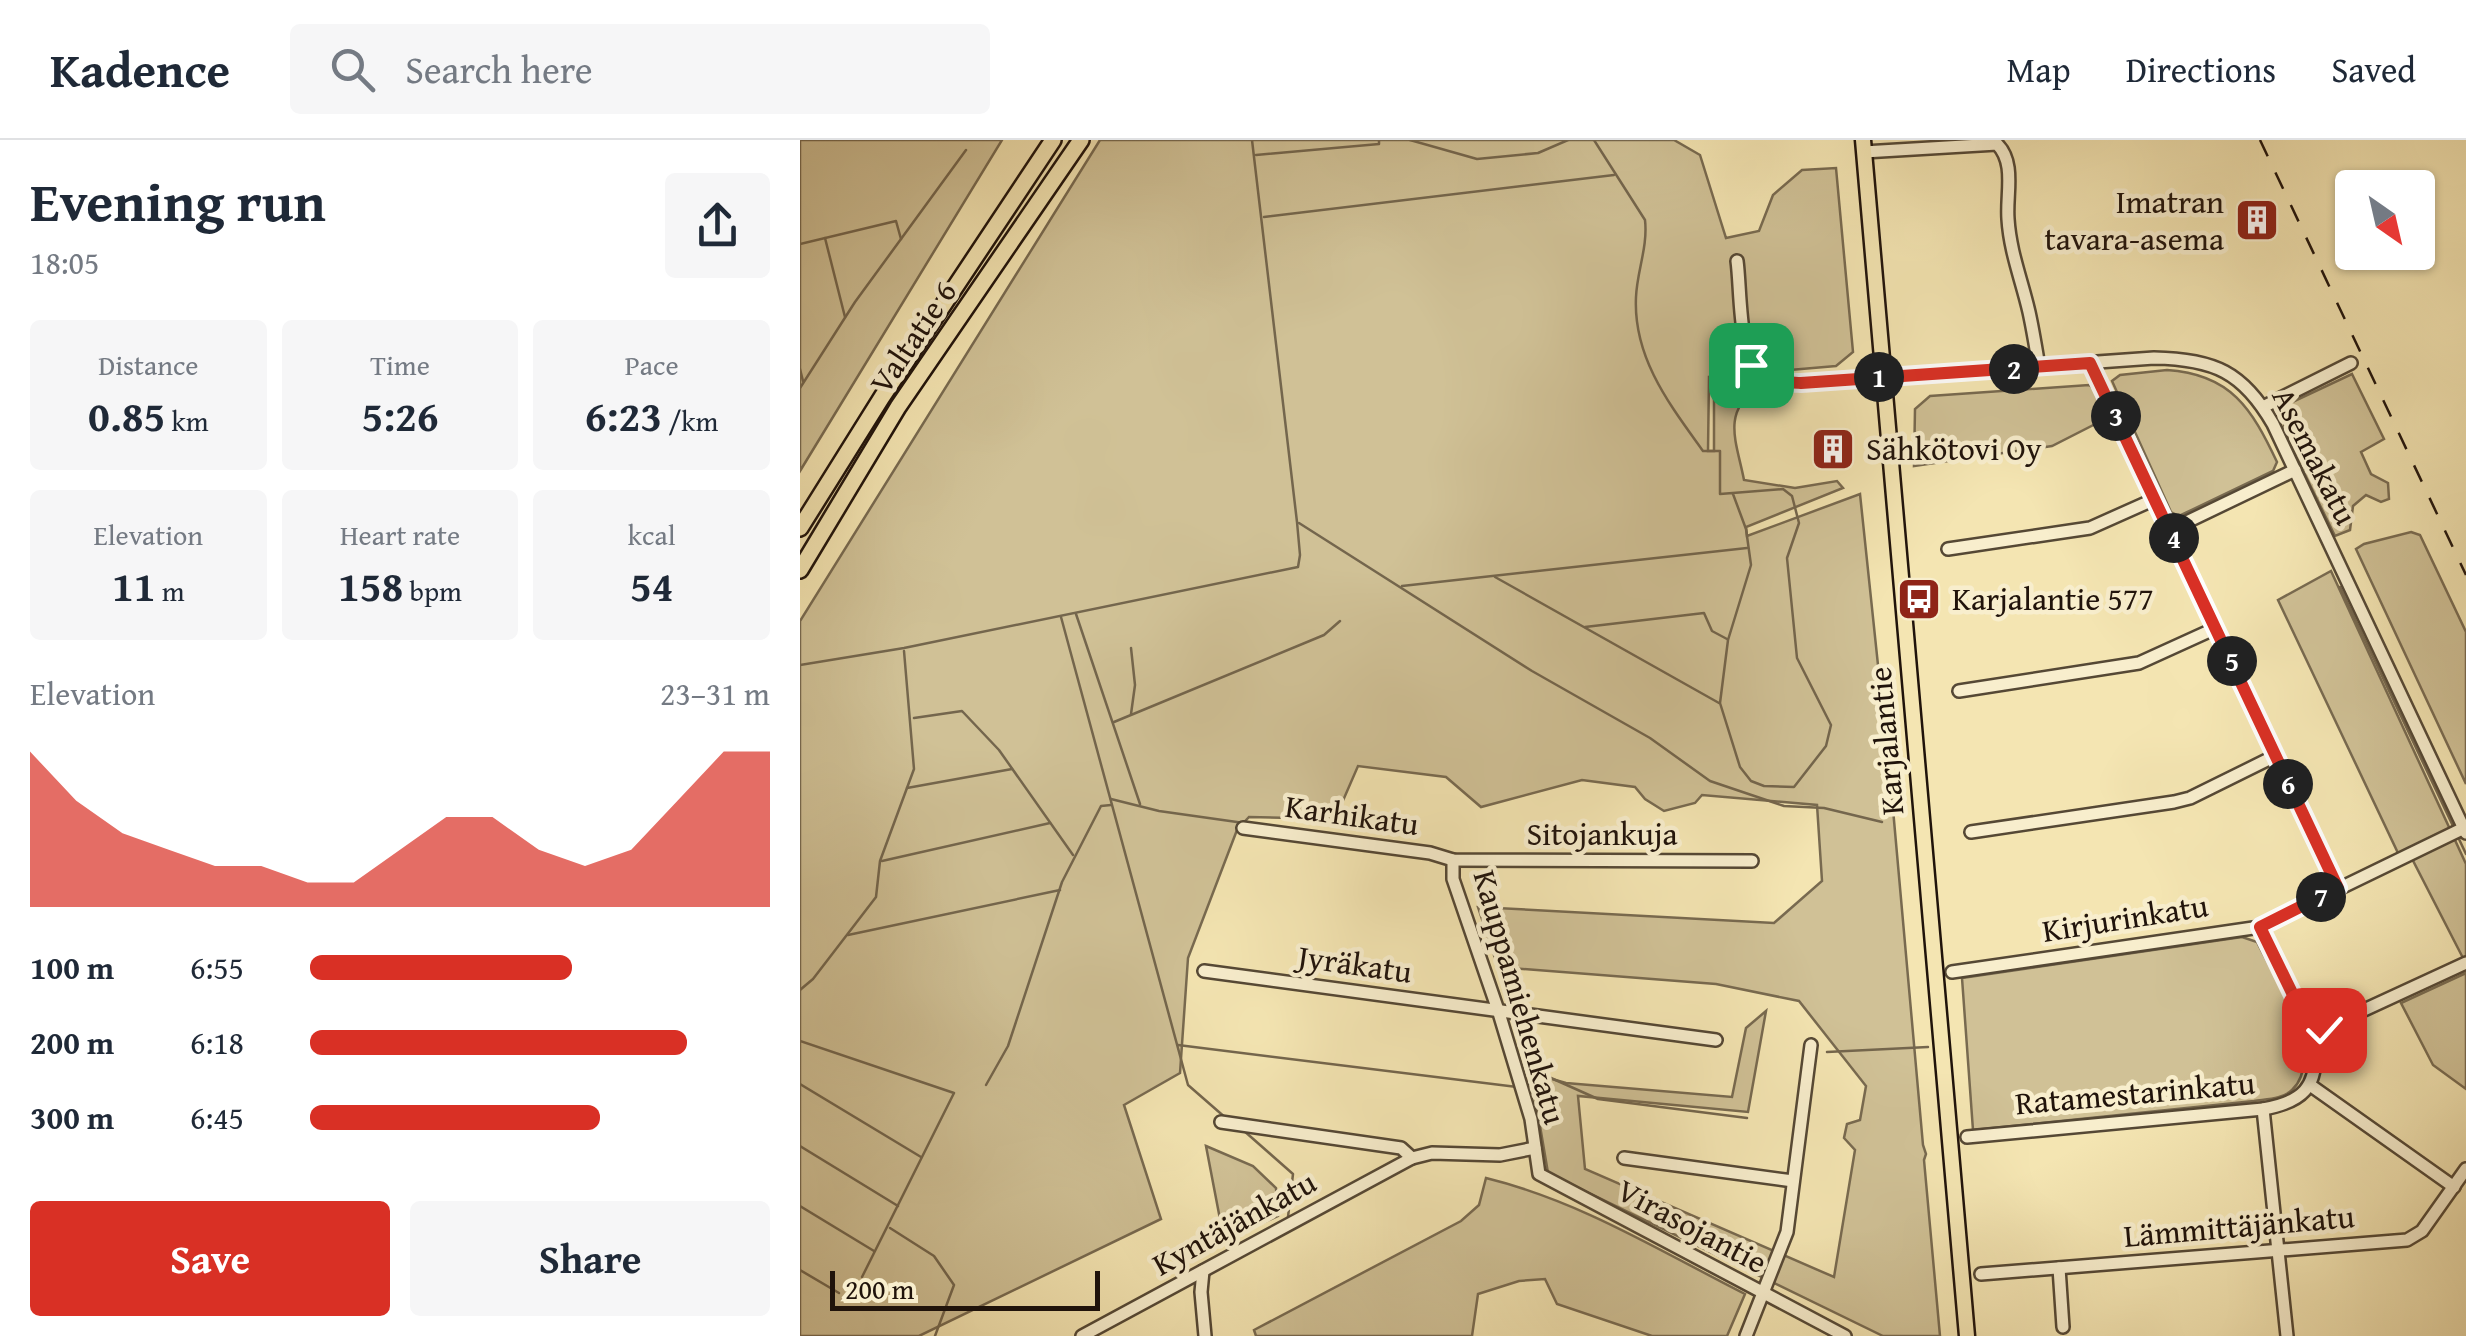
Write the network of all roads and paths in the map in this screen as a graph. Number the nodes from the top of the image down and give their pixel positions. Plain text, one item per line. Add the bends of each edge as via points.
1 (1053, 140) edge
2 (1082, 140) edge
3 (1864, 146) edge
4 (1737, 262) dead end
5 (2351, 362) dead end
6 (2090, 363) junction
7 (2039, 367) junction
8 (1883, 376) junction
9 (2263, 407) junction
10 (2294, 470) junction
11 (2155, 498) junction
12 (800, 528) edge
13 (2170, 530) junction
14 (1948, 549) dead end
15 (800, 570) edge
16 (2216, 628) junction
17 (1959, 690) dead end
18 (2275, 756) junction
19 (1243, 828) dead end
20 (2465, 831) edge
21 (1972, 832) dead end
22 (1452, 860) junction
23 (1752, 861) dead end
24 (2338, 888) junction
25 (2260, 927) junction
26 (2466, 963) edge
27 (1204, 972) dead end
28 (1952, 972) dead end
29 (1499, 1013) junction
30 (2312, 1034) junction
31 (1716, 1040) dead end
32 (1812, 1045) dead end
33 (2310, 1085) junction
34 (2263, 1109) junction
35 (1221, 1122) dead end
36 (1967, 1137) dead end
37 (1535, 1148) junction
38 (1412, 1158) junction
39 (1624, 1158) dead end
40 (2466, 1169) edge
41 (1794, 1181) junction
42 (2454, 1187) junction
43 (2277, 1252) junction
44 (2059, 1268) junction
45 (1203, 1271) junction
46 (1981, 1274) dead end
47 (1763, 1295) junction
48 (2064, 1327) dead end
49 (1082, 1336) edge
50 (1205, 1336) edge
51 (1746, 1336) edge
52 (1845, 1336) edge
53 (1967, 1336) edge
54 (2287, 1336) edge

1 - 12 highway, Valtatie 6
2 - 15 highway, Valtatie 6 via 898,407
3 - 7 street via 1997,144 2006,154 2008,221
3 - 8 main road, Karjalantie
4 - 8 street, Asemakatu via 1745,341 1758,374 1801,383
5 - 9 street
6 - 7 street, Asemakatu
6 - 9 street, Asemakatu via 2190,360 2245,382
6 - 11 street
7 - 8 street, Asemakatu
8 - 53 main road, Karjalantie
9 - 10 street, Asemakatu
10 - 13 street
10 - 20 street, Asemakatu
11 - 13 street
11 - 14 street via 2090,528
13 - 16 street
16 - 17 street via 2139,663
16 - 18 street
18 - 21 street via 2190,798
18 - 24 street
19 - 22 street, Karhikatu
20 - 24 street, Kirjurinkatu
22 - 23 street, Sitojankuja
22 - 29 street, Kauppamiehenkatu
24 - 25 street, Kirjurinkatu
25 - 28 street, Kirjurinkatu
25 - 30 street
26 - 30 street
27 - 29 street, Jyräkatu
29 - 31 street, Jyräkatu
29 - 37 street, Kauppamiehenkatu
30 - 33 street via 2316,1060
32 - 41 street
33 - 34 street, Ratamestarinkatu via 2292,1102
33 - 42 street
34 - 36 street, Ratamestarinkatu
34 - 43 street
35 - 38 street via 1401,1148
37 - 38 street via 1500,1156
37 - 47 street, Virasojantie via 1544,1178
38 - 45 street, Kyntäjänkatu
39 - 41 street
40 - 42 street, Lämmittäjänkatu
41 - 47 street via 1787,1232
42 - 43 street, Lämmittäjänkatu via 2416,1236
43 - 44 street, Lämmittäjänkatu
43 - 54 street
44 - 46 street, Lämmittäjänkatu
44 - 48 street
45 - 49 street, Kyntäjänkatu
45 - 50 street
47 - 51 street
47 - 52 street, Virasojantie

